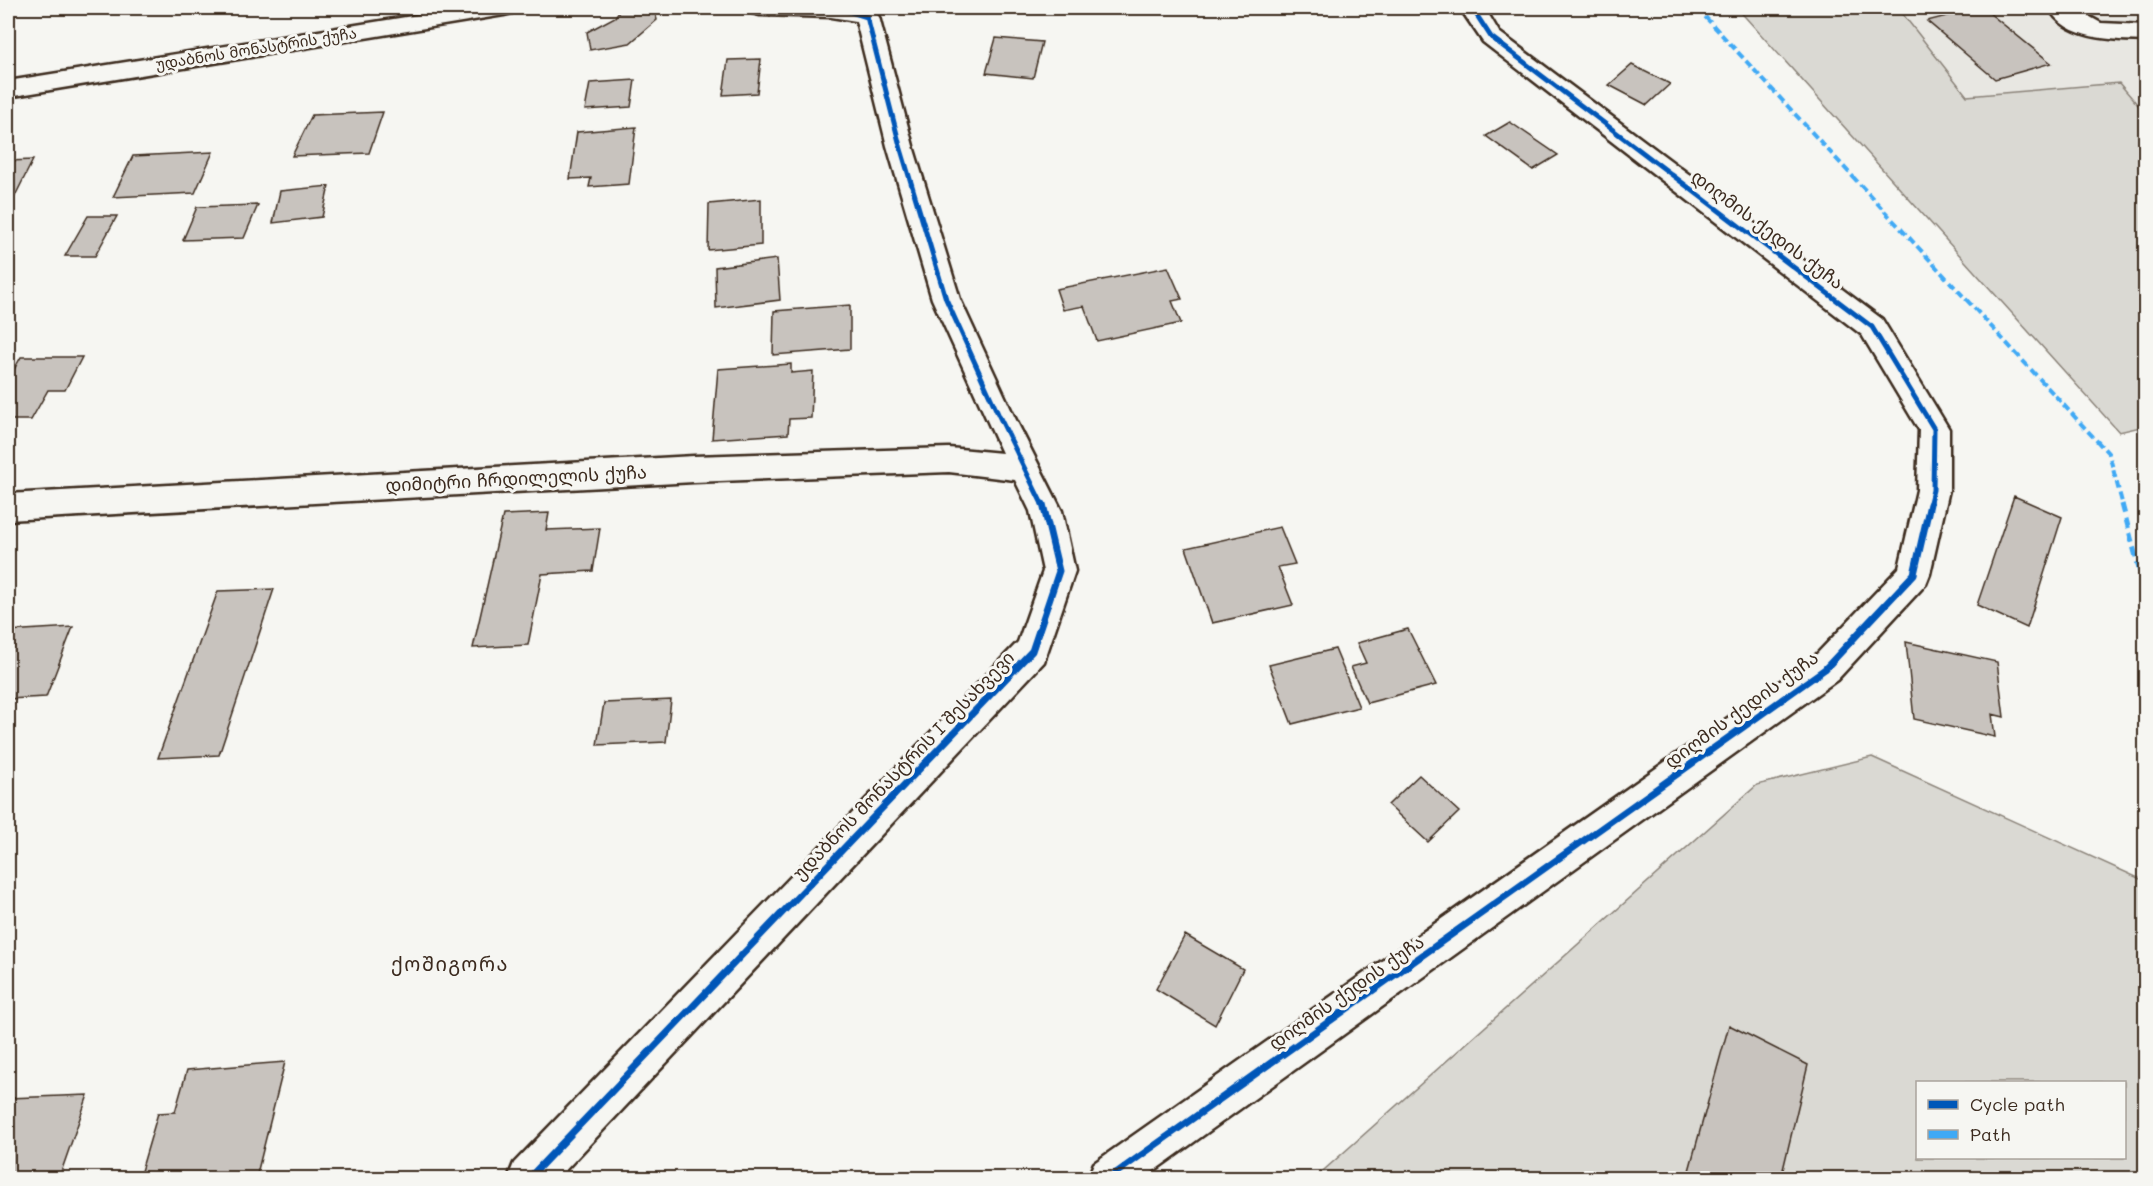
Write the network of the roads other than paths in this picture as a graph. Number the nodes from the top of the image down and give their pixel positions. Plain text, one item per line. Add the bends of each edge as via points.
1 (504, 8) edge
2 (760, 8) edge
3 (1483, 8) edge
4 (2060, 8) edge
5 (2145, 33) edge
6 (8, 89) edge
7 (1024, 468) junction
8 (8, 507) edge
9 (529, 1179) edge
10 (1109, 1179) edge

1 - 6 street, უდაბნოს მონასტრის ქუჩა
2 - 7 street, უდაბნოს მონასტრის I შესახვევი via 850,11 867,17 946,300
3 - 10 street, დიღმის ქედის ქუჩა via 1476,14 1491,37 1872,327 1934,429 1933,490 1914,574 1825,669
4 - 5 street via 2085,27
7 - 8 street, დიმიტრი ჩრდილელის ქუჩა via 949,460 694,468
7 - 9 street, უდაბნოს მონასტრის I შესახვევი via 1046,511 1059,571 1032,651

